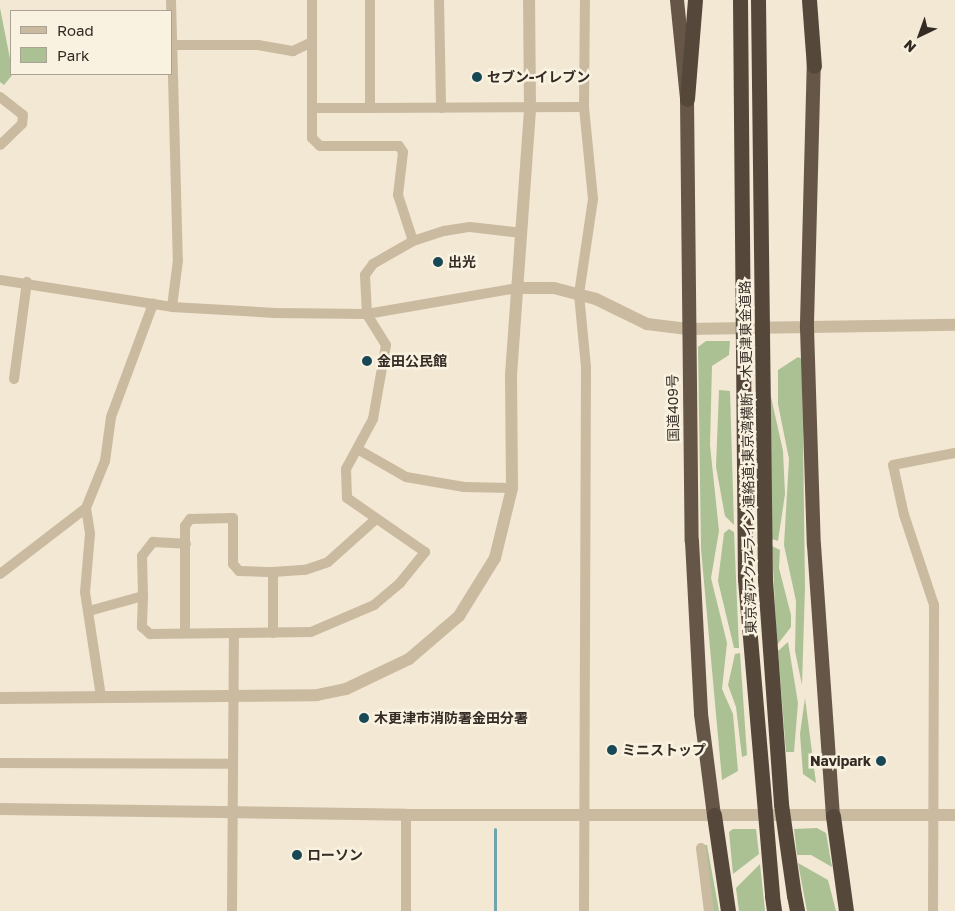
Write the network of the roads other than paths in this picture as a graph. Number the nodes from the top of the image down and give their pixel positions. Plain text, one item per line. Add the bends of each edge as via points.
1 (312, 0) edge
2 (370, 0) edge
3 (439, 0) edge
4 (528, 0) edge
5 (585, 0) edge
6 (677, 0) edge
7 (695, 0) edge
8 (740, 0) edge
9 (758, 0) edge
10 (809, 0) edge
11 (816, 0) edge
12 (172, 16) edge
13 (312, 42) junction
14 (173, 45) junction
15 (814, 66) junction
16 (0, 97) edge
17 (687, 99) junction
18 (584, 107) junction
19 (312, 108) junction
20 (370, 108) junction
21 (441, 108) junction
22 (530, 108) junction
23 (0, 145) edge
24 (522, 233) junction
25 (413, 241) junction
26 (0, 280) edge
27 (27, 282) junction
28 (517, 288) junction
29 (579, 294) junction
30 (154, 304) junction
31 (172, 306) junction
32 (367, 314) junction
33 (955, 325) edge
34 (807, 328) junction
35 (688, 329) junction
36 (14, 379) dead end
37 (359, 450) junction
38 (955, 453) edge
39 (512, 488) junction
40 (86, 508) junction
41 (376, 519) junction
42 (186, 544) junction
43 (273, 572) junction
44 (0, 574) edge
45 (143, 596) junction
46 (89, 611) junction
47 (185, 631) junction
48 (273, 633) junction
49 (234, 635) junction
50 (101, 697) junction
51 (0, 698) edge
52 (231, 699) junction
53 (0, 763) edge
54 (233, 764) junction
55 (0, 809) edge
56 (232, 811) junction
57 (406, 815) junction
58 (714, 815) junction
59 (932, 815) junction
60 (955, 815) edge
61 (584, 816) junction
62 (833, 816) junction
63 (701, 848) dead end
64 (232, 911) edge
65 (406, 911) edge
66 (584, 911) edge
67 (709, 911) edge
68 (728, 911) edge
69 (774, 911) edge
70 (797, 911) edge
71 (846, 911) edge
72 (933, 911) edge

1 - 13 street
2 - 20 street
3 - 21 street
4 - 22 street
5 - 18 street
6 - 17 highway, 国道409号
7 - 17 highway
8 - 69 highway, 東京湾アクアライン連絡道;東京湾横断・木更津東金道路, bridge via 745,579
9 - 70 highway, 東京湾アクアライン連絡道;東京湾横断・木更津東金道路, bridge via 766,580 781,804
10 - 15 highway
11 - 15 highway
12 - 14 street
13 - 14 street via 293,51 258,45
13 - 19 street
14 - 31 street via 178,260
15 - 34 highway
16 - 23 street via 22,115 22,124
17 - 35 highway, 国道409号
18 - 22 street
18 - 29 street via 593,199
19 - 20 street
19 - 25 street via 312,138 320,146 399,146 403,152 398,195
20 - 21 street
21 - 22 street
22 - 24 street
24 - 25 street via 470,227
24 - 28 street
25 - 32 street via 373,264 365,275
26 - 27 street
27 - 30 street
27 - 36 street
28 - 29 street via 554,288
28 - 32 street
28 - 39 street
29 - 35 street via 647,324
29 - 61 street via 586,367
30 - 31 street
30 - 40 street via 111,417 105,461
31 - 32 street
32 - 37 street via 386,345 373,419
33 - 34 street via 877,324
34 - 35 street
34 - 62 highway via 814,545
35 - 58 highway, 国道409号 via 701,714
37 - 39 street via 406,477 464,487
37 - 41 street via 346,469 347,498
38 - 59 street via 894,465 904,515 934,605
39 - 52 street via 495,558 460,616 434,642 409,659 346,689 286,698
40 - 44 street
40 - 46 street
41 - 43 street via 328,562 306,570
41 - 48 street via 425,552 400,583 374,605 341,622 311,632
42 - 43 street via 185,526 190,520 233,518 233,564 239,571
42 - 45 street via 153,542 142,556
42 - 47 street
43 - 48 street
45 - 46 street
45 - 47 street via 142,626 146,630
46 - 50 street
47 - 49 street
48 - 49 street
49 - 52 street
50 - 51 street
50 - 52 street
52 - 54 street
53 - 54 street
54 - 56 street
55 - 56 street
56 - 57 street
56 - 64 street
57 - 61 street
57 - 65 street
58 - 61 street
58 - 62 street
58 - 68 highway
59 - 60 street
59 - 62 street
59 - 72 street
61 - 66 street
62 - 71 highway
63 - 67 street

